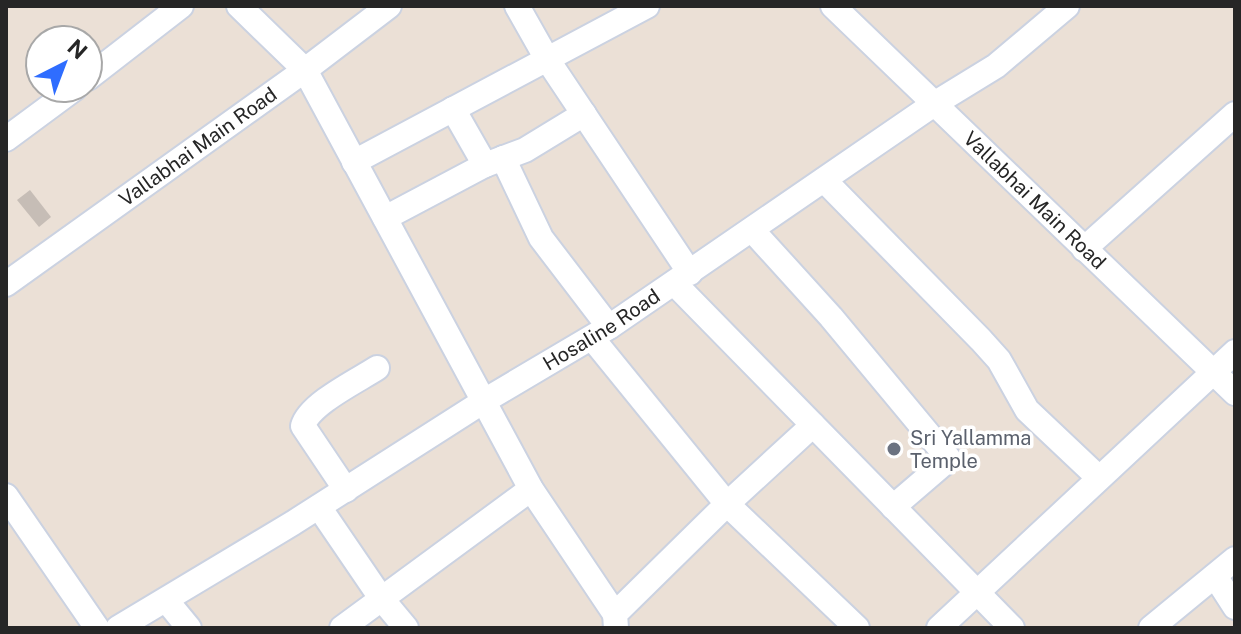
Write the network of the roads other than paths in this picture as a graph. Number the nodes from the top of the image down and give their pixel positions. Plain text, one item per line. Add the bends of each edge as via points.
1 (181, 6) edge
2 (239, 6) edge
3 (389, 6) edge
4 (517, 6) edge
5 (647, 6) edge
6 (833, 6) edge
7 (1067, 6) edge
8 (547, 59) junction
9 (104, 66) edge
10 (305, 70) junction
11 (53, 104) edge
12 (934, 104) junction
13 (453, 109) junction
14 (584, 114) junction
15 (1235, 114) edge
16 (6, 139) edge
17 (494, 161) junction
18 (354, 162) junction
19 (824, 180) junction
20 (385, 218) junction
21 (752, 230) junction
22 (1084, 249) junction
23 (682, 278) junction
24 (6, 284) edge
25 (601, 332) junction
26 (1235, 352) edge
27 (377, 368) dead end
28 (1215, 373) junction
29 (1235, 393) edge
30 (484, 401) junction
31 (813, 425) junction
32 (1099, 478) junction
33 (531, 489) junction
34 (346, 490) junction
35 (6, 496) edge
36 (727, 504) junction
37 (319, 507) junction
38 (893, 507) junction
39 (1235, 559) edge
40 (1215, 576) junction
41 (978, 593) junction
42 (381, 598) junction
43 (166, 600) junction
44 (1235, 607) edge
45 (616, 621) edge
46 (97, 628) edge
47 (118, 628) edge
48 (189, 628) edge
49 (342, 628) edge
50 (406, 628) edge
51 (857, 628) edge
52 (939, 628) edge
53 (1012, 628) edge
54 (1151, 628) edge

1 - 9 street
2 - 10 street
3 - 10 street, Vallabhai Main Road
4 - 8 street
5 - 8 street
6 - 12 street, Vallabhai Main Road
7 - 12 street, Hosaline Road via 996,66
8 - 13 street
8 - 14 street
10 - 18 street
10 - 24 street, Vallabhai Main Road
11 - 16 street
12 - 19 street, Hosaline Road
12 - 22 street, Vallabhai Main Road
13 - 17 street
13 - 18 street
14 - 17 street via 525,150
14 - 23 street
15 - 22 street
17 - 20 street
17 - 25 street
18 - 20 street
19 - 21 street, Hosaline Road
19 - 32 street via 981,340 999,360 1027,410
20 - 30 street
21 - 23 street, Hosaline Road
21 - 38 street via 949,459
22 - 28 street, Vallabhai Main Road
23 - 25 street, Hosaline Road
23 - 31 street
25 - 30 street, Hosaline Road
25 - 36 street
26 - 28 street
27 - 34 street via 315,408 304,421
28 - 29 street, Vallabhai Main Road
28 - 32 street
30 - 33 street
30 - 34 street, Hosaline Road
31 - 36 street
31 - 38 street
32 - 41 street
33 - 42 street
33 - 45 street
34 - 37 street, Hosaline Road
35 - 46 street
36 - 45 street
36 - 51 street
37 - 42 street
37 - 43 street, Hosaline Road
38 - 41 street
39 - 40 street
40 - 44 street
40 - 54 street
41 - 52 street
41 - 53 street
42 - 49 street
42 - 50 street
43 - 47 street, Hosaline Road
43 - 48 street

